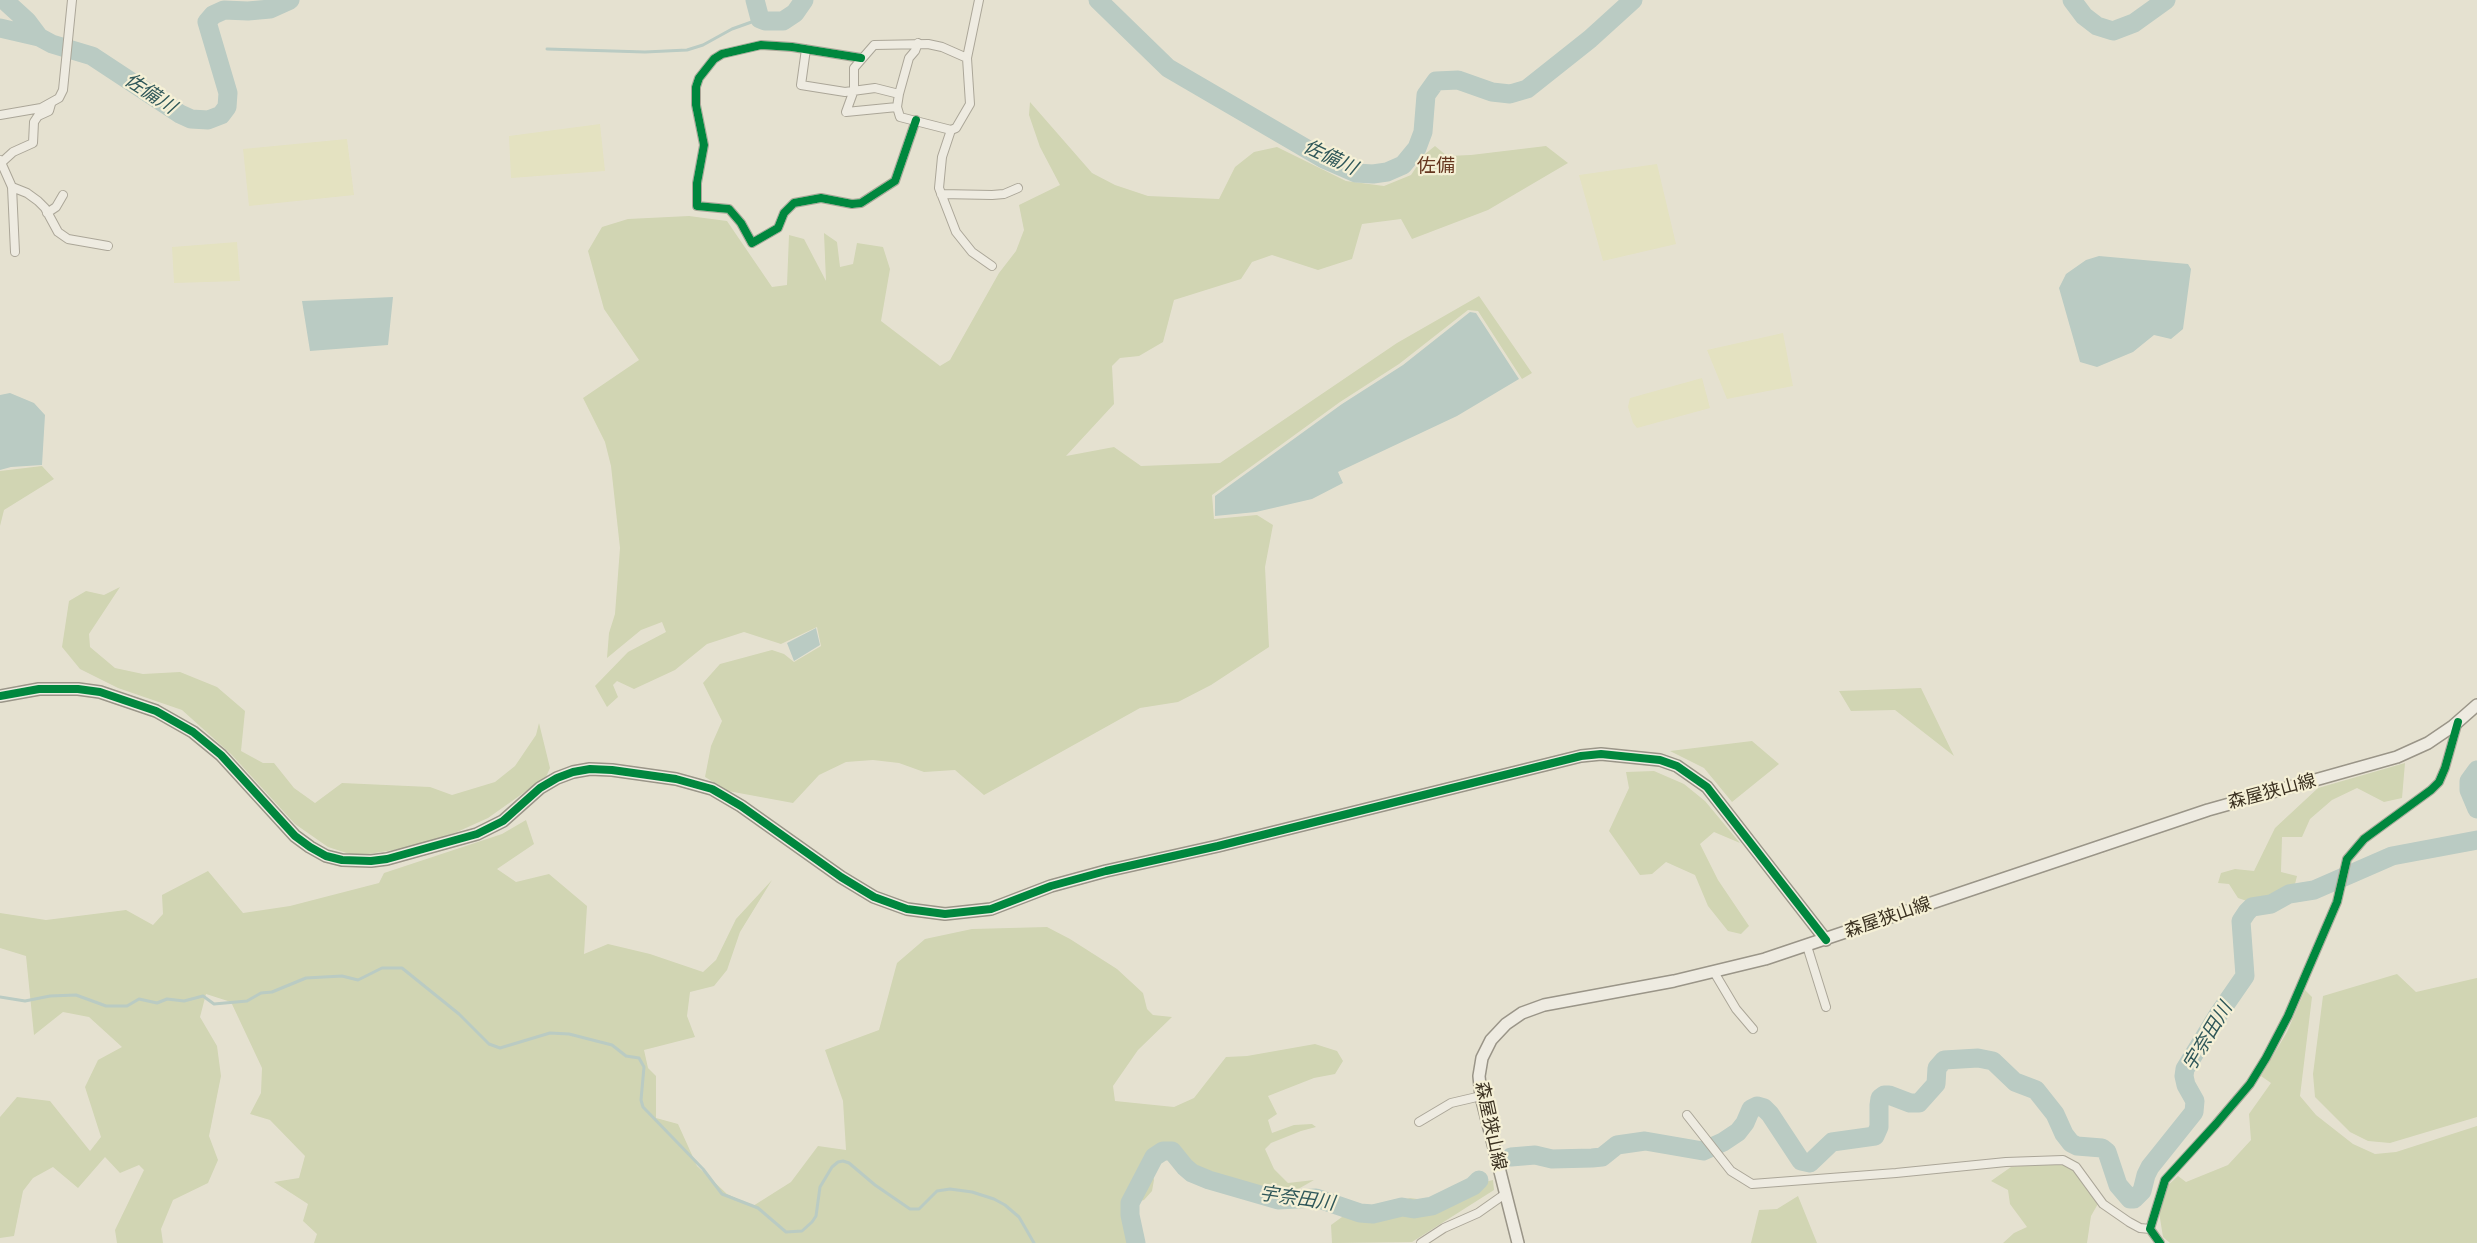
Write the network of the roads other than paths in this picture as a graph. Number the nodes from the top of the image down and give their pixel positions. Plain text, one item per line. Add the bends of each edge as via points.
1 (72, 0) edge
2 (979, 0) edge
3 (918, 43) junction
4 (806, 49) junction
5 (861, 58) junction
6 (967, 58) junction
7 (854, 90) junction
8 (900, 94) junction
9 (51, 104) junction
10 (897, 107) junction
11 (0, 114) edge
12 (916, 120) junction
13 (951, 130) junction
14 (1, 161) edge
15 (12, 187) junction
16 (1018, 188) dead end
17 (941, 194) junction
18 (62, 195) dead end
19 (47, 213) junction
20 (108, 246) dead end
21 (16, 252) dead end
22 (992, 266) dead end
23 (0, 696) edge
24 (2477, 706) edge
25 (2458, 722) junction
26 (1826, 940) junction
27 (1807, 946) junction
28 (1714, 972) junction
29 (1826, 1007) dead end
30 (1753, 1029) dead end
31 (1481, 1096) junction
32 (1687, 1115) dead end
33 (1419, 1122) dead end
34 (1505, 1194) junction
35 (2150, 1229) junction
36 (1421, 1243) edge
37 (1518, 1243) edge
38 (2160, 1243) edge

1 - 9 street via 63,90
2 - 6 street
3 - 5 street via 881,43 874,45
3 - 6 street via 942,47
3 - 8 street via 910,58
4 - 5 street
4 - 7 street via 801,85 845,92
4 - 12 street via 761,45 722,54 698,78 696,105 704,145 697,206 729,209 752,243 778,228 784,213 794,202 821,198 857,204 890,186 895,181
5 - 7 street via 854,68
6 - 13 street via 970,104 956,128
7 - 8 street via 875,88
7 - 10 street via 846,112
8 - 10 street
9 - 11 street
9 - 14 street via 50,111 38,116 34,122 33,143
10 - 12 street via 900,116
12 - 13 street
13 - 17 street via 942,157
14 - 15 street
15 - 19 street via 38,201
15 - 21 street
16 - 17 street via 992,195
17 - 22 street via 956,232 972,252
18 - 19 street via 56,207
19 - 20 street via 58,232 68,240
23 - 26 street via 39,689 78,689 100,692 156,711 193,732 221,755 295,836 318,852 342,860 387,859 477,834 503,821 540,788 557,778 590,769 612,770 676,779 712,789 867,893 907,909 945,914 991,909 1051,886 1106,871 1582,756 1601,754 1660,760 1677,766 1706,787
24 - 25 street, 森屋狭山線
25 - 26 street, 森屋狭山線 via 2428,743 2397,757 2208,810
25 - 35 street via 2439,782 2364,839 2347,859 2342,886 2288,1016 2266,1058 2250,1084 2165,1180
26 - 27 street, 森屋狭山線
27 - 28 street, 森屋狭山線
27 - 29 street
28 - 30 street via 1736,1009
28 - 31 street, 森屋狭山線 via 1522,1013 1498,1031 1486,1049 1480,1068
31 - 33 street via 1451,1103
31 - 34 street, 森屋狭山線
32 - 35 street via 1732,1171 1752,1184 2063,1160 2076,1167 2103,1204 2135,1225
34 - 36 street via 1478,1213 1444,1228
34 - 37 street, 森屋狭山線
35 - 38 street

